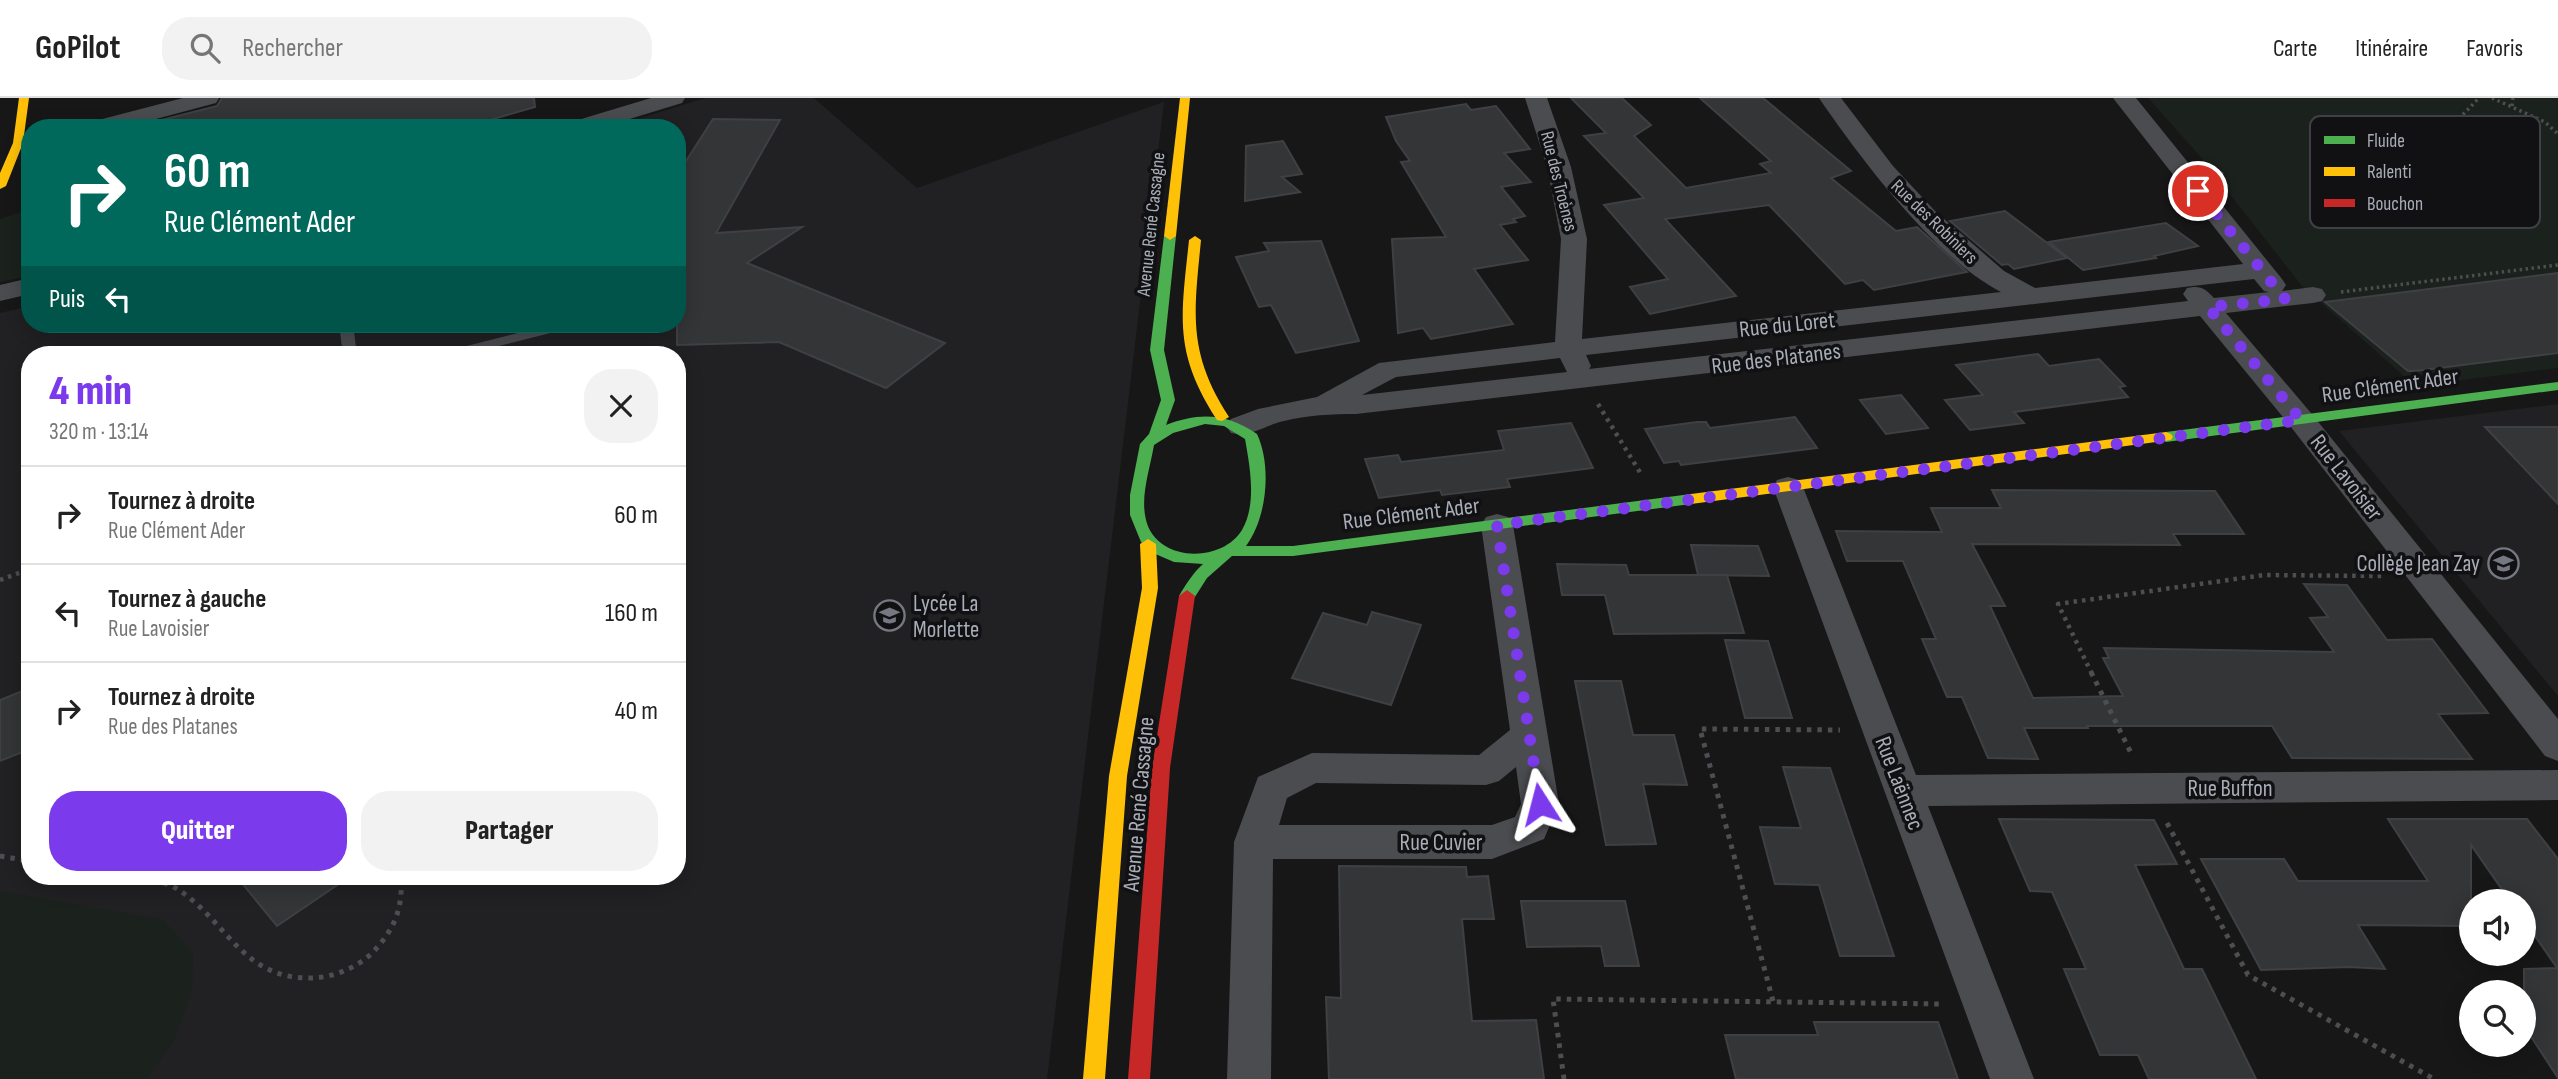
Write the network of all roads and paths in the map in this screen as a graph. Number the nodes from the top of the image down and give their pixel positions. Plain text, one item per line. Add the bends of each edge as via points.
1 (24, 98) edge
2 (208, 98) edge
3 (674, 98) edge
4 (1185, 98) edge
5 (1536, 98) edge
6 (1829, 98) edge
7 (2124, 98) edge
8 (2479, 98) edge
9 (2492, 98) edge
10 (2513, 98) edge
11 (2512, 106) junction
12 (2461, 116) edge
13 (2533, 116) edge
14 (23, 119) edge
15 (129, 119) edge
16 (605, 119) edge
17 (2540, 120) edge
18 (21, 130) edge
19 (2558, 134) edge
20 (15, 147) edge
21 (2183, 172) junction
22 (2218, 173) dead end
23 (0, 186) edge
24 (1196, 228) dead end
25 (2558, 265) edge
26 (2261, 270) junction
27 (2182, 280) junction
28 (21, 288) edge
29 (0, 293) edge
30 (2313, 295) joint
31 (2032, 296) junction
32 (2285, 299) junction
33 (2208, 307) junction
34 (2059, 324) junction
35 (534, 333) edge
36 (483, 346) edge
37 (1567, 349) junction
38 (2558, 386) edge
39 (1591, 391) junction
40 (1323, 405) junction
41 (2301, 420) junction
42 (1232, 421) junction
43 (1155, 436) junction
44 (1647, 484) dead end
45 (1788, 487) junction
46 (1497, 525) junction
47 (1149, 544) junction
48 (1228, 551) junction
49 (21, 572) edge
50 (2384, 576) dead end
51 (0, 580) edge
52 (1849, 730) dead end
53 (1530, 735) junction
54 (2558, 746) edge
55 (2136, 764) dead end
56 (2558, 785) edge
57 (1903, 791) junction
58 (2160, 810) dead end
59 (1254, 842) junction
60 (0, 856) edge
61 (21, 860) edge
62 (162, 885) edge
63 (402, 885) edge
64 (1773, 1002) junction
65 (1950, 1004) dead end
66 (1094, 1079) edge
67 (1139, 1079) edge
68 (1249, 1079) edge
69 (1564, 1079) edge
70 (2012, 1079) edge
71 (2434, 1079) edge

1 - 14 main road
2 - 15 street
3 - 16 street
4 - 43 main road, Avenue René Cassagne via 1157,350 1168,400
5 - 37 street, Rue des Troènes via 1557,155 1574,241
6 - 31 street, Rue des Robiniers via 1903,194 1996,279
7 - 21 street
8 - 12 path
9 - 11 path
10 - 11 path
11 - 13 path
17 - 19 path
18 - 20 main road
20 - 23 main road
21 - 22 lane
21 - 26 street
24 - 42 main road, Avenue René Cassagne via 1187,338 1192,365 1203,391
25 - 30 path
26 - 27 street, Rue du Loret
26 - 32 street
27 - 31 street, Rue du Loret
27 - 33 street, Rue Lavoisier
28 - 29 street
30 - 32 street, Rue des Platanes
31 - 34 street, Rue des Robiniers
31 - 37 street, Rue du Loret
32 - 33 street, Rue des Platanes
33 - 34 street, Rue des Platanes
33 - 41 street, Rue Lavoisier
34 - 39 street, Rue des Platanes
35 - 36 lane
37 - 39 street
37 - 40 street, Rue du Loret via 1389,369
38 - 41 main road, Rue Clément Ader
39 - 40 street, Rue des Platanes
39 - 44 path
40 - 42 street, Rue des Platanes
41 - 45 main road, Rue Clément Ader
41 - 54 street, Rue Lavoisier
42 - 43 main road via 1198,417
42 - 48 main road, Avenue René Cassagne via 1252,437 1255,507 1248,535
43 - 47 main road, Avenue René Cassagne via 1147,444 1138,523
45 - 46 main road, Rue Clément Ader
45 - 57 street, Rue Laënnec
46 - 48 main road, Rue Clément Ader via 1293,551
46 - 53 street, Rue Cuvier
47 - 48 main road via 1174,558 1200,561
47 - 66 main road, Avenue René Cassagne via 1150,588 1118,776
48 - 67 main road, Avenue René Cassagne via 1201,574 1186,597 1179,637 1161,768
49 - 51 path
50 - 55 path via 2264,575 2058,604
52 - 64 path via 1700,729
53 - 59 street via 1486,770 1311,768 1271,788
53 - 59 street, Rue Cuvier via 1540,804 1530,828 1492,842
56 - 57 street, Rue Buffon
57 - 70 street, Rue Laënnec
58 - 71 path via 2248,975
59 - 68 street
60 - 61 path
62 - 63 path via 177,888 201,908 249,962 274,975 303,979 331,976 366,960 390,934 403,906
64 - 65 path
64 - 69 path via 1552,999

